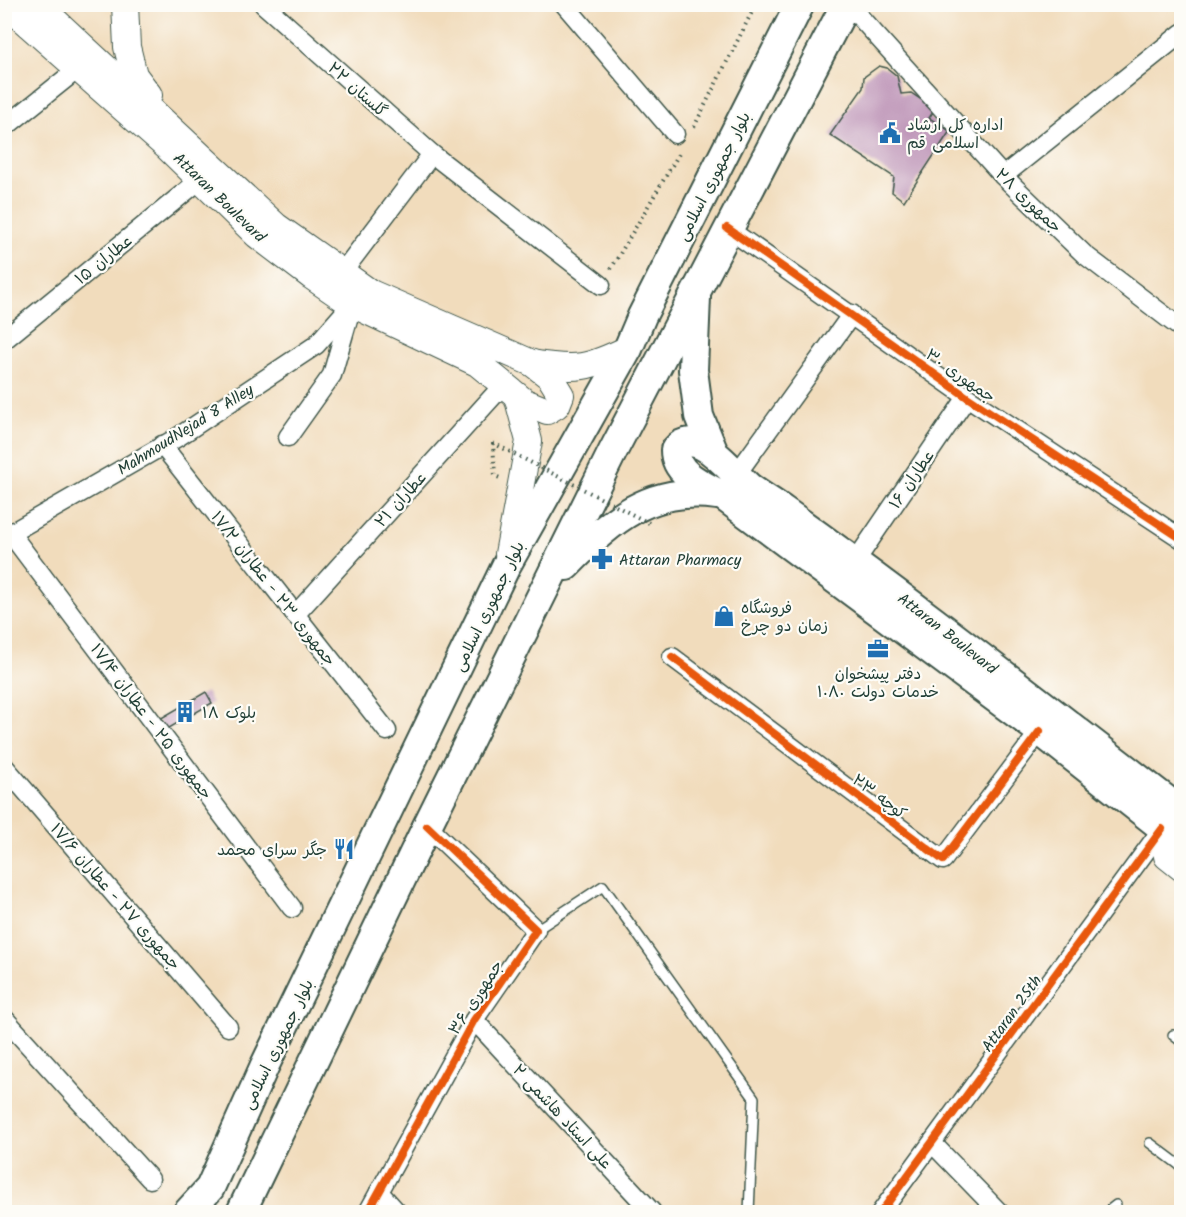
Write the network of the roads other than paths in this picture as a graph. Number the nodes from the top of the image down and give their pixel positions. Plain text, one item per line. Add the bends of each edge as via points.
1 (5, 4) edge
2 (125, 4) edge
3 (263, 4) edge
4 (800, 4) edge
5 (847, 4) edge
6 (569, 11) edge
7 (42, 18) edge
8 (1182, 33) edge
9 (79, 68) junction
10 (4, 128) edge
11 (178, 134) junction
12 (675, 134) dead end
13 (432, 154) junction
14 (1003, 176) junction
15 (201, 179) junction
16 (728, 228) junction
17 (341, 274) junction
18 (601, 285) dead end
19 (697, 285) junction
20 (352, 304) junction
21 (852, 314) junction
22 (1180, 323) edge
23 (4, 340) edge
24 (622, 359) junction
25 (532, 363) junction
26 (647, 383) junction
27 (511, 390) junction
28 (967, 397) junction
29 (288, 437) dead end
30 (162, 445) junction
31 (714, 453) junction
32 (730, 485) junction
33 (8, 535) edge
34 (1182, 539) edge
35 (855, 562) junction
36 (506, 566) junction
37 (546, 587) junction
38 (295, 615) junction
39 (672, 657) dead end
40 (387, 731) dead end
41 (1040, 731) junction
42 (4, 766) edge
43 (427, 826) junction
44 (1175, 828) edge
45 (1182, 868) edge
46 (292, 908) dead end
47 (536, 930) junction
48 (4, 1018) edge
49 (474, 1020) junction
50 (228, 1027) dead end
51 (1173, 1035) dead end
52 (1182, 1042) edge
53 (1150, 1143) dead end
54 (933, 1144) junction
55 (1182, 1167) edge
56 (150, 1179) dead end
57 (379, 1192) junction
58 (204, 1200) edge
59 (1116, 1204) dead end
60 (241, 1211) edge
61 (188, 1212) edge
62 (368, 1212) edge
63 (397, 1212) edge
64 (652, 1212) edge
65 (749, 1212) edge
66 (881, 1212) edge
67 (999, 1212) edge
68 (1107, 1212) edge

1 - 7 main road, Attaran Boulevard
2 - 11 main road via 127,47 134,75
3 - 13 street, گلستان ۲۲
4 - 24 main road, بلوار جمهوری اسلامی
5 - 14 street, جمهوری ۲۸
5 - 16 main road
6 - 12 street
7 - 9 main road, Attaran Boulevard
7 - 11 main road, Attaran Boulevard
8 - 14 street
9 - 10 street
9 - 15 main road, Attaran Boulevard
11 - 17 main road, Attaran Boulevard via 276,226
13 - 17 street
13 - 18 street, گلستان ۲۲
14 - 22 street, جمهوری ۲۸ via 1085,255
15 - 20 main road, Attaran Boulevard via 256,235
15 - 23 street, عطاران ۱۵
16 - 19 main road
16 - 21 street, جمهوری ۳۰
17 - 25 main road, Attaran Boulevard via 371,293
19 - 26 main road
19 - 31 main road via 693,370 699,416
20 - 27 main road, Attaran Boulevard via 477,363
20 - 29 street via 332,375
20 - 30 street, MahmoudNejad 8 Alley via 316,345
21 - 28 street, جمهوری ۳۰
21 - 32 street
24 - 25 main road via 579,369
24 - 26 main road via 610,395 618,407 627,404
24 - 36 main road, بلوار جمهوری اسلامی
25 - 27 main road, Attaran Boulevard via 558,387 561,395 557,405 547,411 535,408
26 - 37 main road
27 - 36 main road via 529,441
27 - 38 street, عطاران ۲۱
28 - 34 street, جمهوری ۳۰
28 - 35 street, عطاران ۱۶
30 - 33 street, MahmoudNejad 8 Alley
30 - 38 street, جمهوری ۲۳ - عطاران ۱۷/۲
31 - 32 main road, Attaran Boulevard
31 - 32 main road via 688,442 675,450 685,473
32 - 35 main road, Attaran Boulevard via 749,487
32 - 37 main road via 678,493 632,510 596,534
32 - 41 main road, Attaran Boulevard
33 - 46 street, جمهوری ۲۵ - عطاران ۱۷/۴
35 - 44 main road, Attaran Boulevard
36 - 58 main road, بلوار جمهوری اسلامی
37 - 43 main road
38 - 40 street, جمهوری ۲۳ - عطاران ۱۷/۲
39 - 41 street, کوچه ۲۳ via 943,860
41 - 44 main road, Attaran Boulevard
42 - 50 street, جمهوری ۲۷ - عطاران ۱۷/۶
43 - 47 street
43 - 60 main road
44 - 45 main road via 1167,856
44 - 54 street, Attaran 25th
47 - 49 street, جمهوری ۳۶
47 - 65 lane via 603,886 754,1098
48 - 56 street
49 - 57 street, جمهوری ۳۶
49 - 64 street, علی استاد هاشمی ۲
51 - 52 lane
53 - 55 lane
54 - 66 street, Attaran 25th
54 - 67 street
57 - 62 street, جمهوری ۳۶
57 - 63 street
58 - 61 main road, بلوار جمهوری اسلامی
59 - 68 lane

